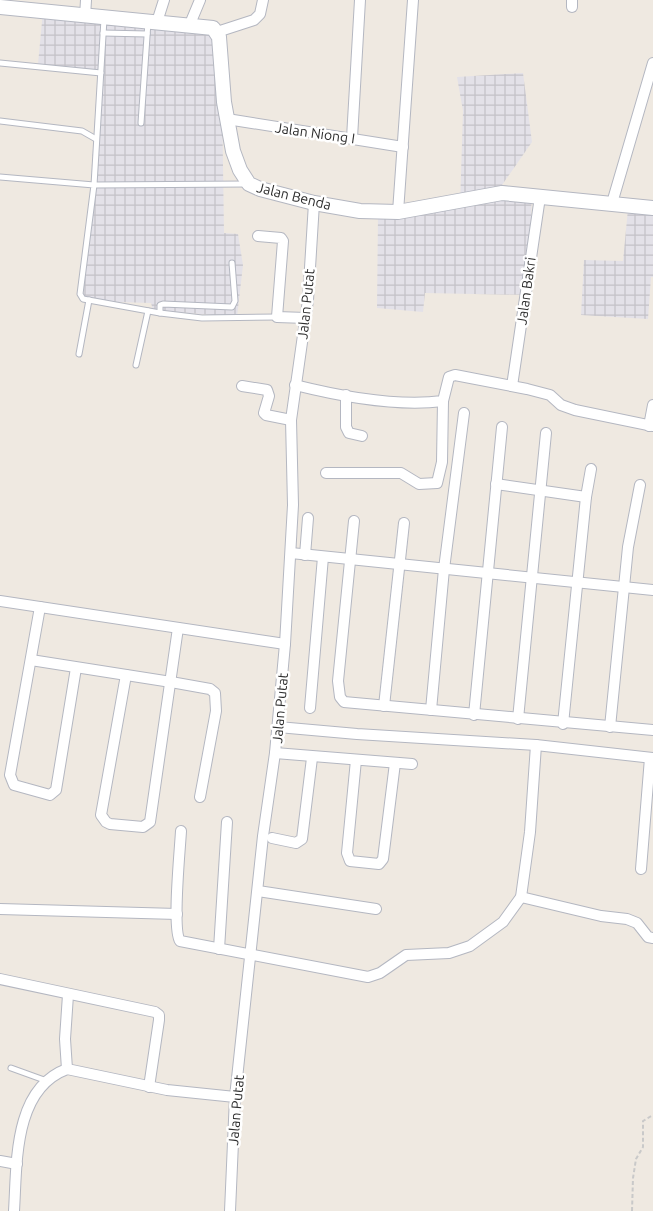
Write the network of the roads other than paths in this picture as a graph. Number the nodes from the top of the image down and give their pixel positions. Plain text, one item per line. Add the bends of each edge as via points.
1 (86, 0) edge
2 (164, 0) edge
3 (200, 0) edge
4 (263, 0) edge
5 (360, 0) edge
6 (413, 0) edge
7 (0, 7) edge
8 (85, 17) junction
9 (104, 18) junction
10 (190, 24) junction
11 (151, 26) junction
12 (217, 32) junction
13 (103, 33) junction
14 (0, 63) edge
15 (653, 63) edge
16 (101, 73) junction
17 (227, 119) junction
18 (0, 121) edge
19 (141, 123) dead end
20 (352, 138) junction
21 (96, 140) junction
22 (403, 147) junction
23 (0, 177) edge
24 (94, 184) junction
25 (249, 184) junction
26 (540, 197) junction
27 (314, 203) junction
28 (612, 203) junction
29 (653, 208) edge
30 (398, 212) junction
31 (258, 236) dead end
32 (232, 263) dead end
33 (89, 300) junction
34 (148, 311) junction
35 (160, 313) junction
36 (278, 317) junction
37 (306, 318) junction
38 (79, 354) dead end
39 (136, 365) dead end
40 (294, 385) junction
41 (242, 386) dead end
42 (512, 386) junction
43 (346, 395) junction
44 (443, 400) junction
45 (653, 405) edge
46 (464, 413) dead end
47 (291, 420) junction
48 (651, 426) edge
49 (502, 427) dead end
50 (546, 433) dead end
51 (362, 436) dead end
52 (591, 469) dead end
53 (326, 474) dead end
54 (496, 484) junction
55 (640, 485) dead end
56 (541, 490) junction
57 (586, 497) junction
58 (308, 518) dead end
59 (354, 521) dead end
60 (404, 523) dead end
61 (291, 554) junction
62 (305, 555) junction
63 (323, 557) junction
64 (350, 558) junction
65 (398, 564) junction
66 (444, 569) junction
67 (487, 575) junction
68 (533, 579) junction
69 (578, 584) junction
70 (624, 588) junction
71 (653, 590) edge
72 (0, 601) edge
73 (40, 607) junction
74 (178, 628) junction
75 (285, 644) junction
76 (31, 660) junction
77 (76, 668) junction
78 (126, 675) junction
79 (171, 682) junction
80 (384, 706) junction
81 (310, 708) dead end
82 (432, 710) junction
83 (474, 715) junction
84 (518, 719) junction
85 (564, 724) junction
86 (278, 727) junction
87 (610, 727) junction
88 (653, 730) edge
89 (536, 745) junction
90 (275, 753) junction
91 (312, 758) junction
92 (651, 758) edge
93 (356, 760) junction
94 (395, 763) junction
95 (412, 764) dead end
96 (200, 797) dead end
97 (227, 822) dead end
98 (181, 831) dead end
99 (272, 838) dead end
100 (640, 869) dead end
101 (258, 891) junction
102 (521, 897) junction
103 (376, 909) dead end
104 (0, 910) edge
105 (177, 914) junction
106 (653, 938) edge
107 (220, 949) junction
108 (250, 955) junction
109 (0, 979) edge
110 (68, 995) junction
111 (11, 1068) dead end
112 (67, 1069) junction
113 (48, 1082) junction
114 (149, 1087) junction
115 (235, 1098) junction
116 (0, 1161) edge
117 (17, 1164) junction
118 (14, 1211) edge
119 (230, 1211) edge

1 - 8 street
2 - 11 street
3 - 10 street
4 - 12 street via 260,14 254,20
5 - 20 street
6 - 22 street
7 - 8 street
8 - 9 street
9 - 11 street
9 - 13 lane
10 - 11 street
10 - 12 street via 209,26
11 - 13 lane
11 - 19 lane
12 - 17 street, Jalan Benda
13 - 16 lane
14 - 16 lane
15 - 28 street
16 - 21 lane
17 - 20 street, Jalan Niong I
17 - 25 street, Jalan Benda via 240,170
18 - 21 lane via 82,130
20 - 22 street, Jalan Niong I
21 - 24 lane
22 - 30 street
23 - 24 lane
24 - 25 lane
24 - 33 lane via 80,294
25 - 27 street, Jalan Benda
26 - 28 street, Jalan Benda
26 - 30 street, Jalan Benda via 486,194
26 - 42 street, Jalan Bakri
27 - 30 street, Jalan Benda via 360,211
27 - 37 street, Jalan Putat
28 - 29 street, Jalan Benda
31 - 36 street via 281,238 283,241
32 - 35 lane via 235,301 232,307 163,304 160,305
33 - 34 lane
33 - 38 lane
34 - 35 lane
34 - 39 lane
35 - 36 lane via 202,318
36 - 37 street
37 - 40 street, Jalan Putat
40 - 43 street
40 - 47 street, Jalan Putat
41 - 47 street via 267,390 269,396 264,413
42 - 44 street via 449,377
42 - 48 street via 550,395 561,405 575,410
43 - 44 street via 407,401
43 - 51 street via 346,427 350,433
44 - 53 street via 442,462 437,483 419,484 401,473
45 - 48 street
46 - 66 street
47 - 61 street, Jalan Putat
49 - 54 street
50 - 56 street
52 - 57 street
54 - 56 street
54 - 67 street
55 - 70 street
56 - 57 street
56 - 68 street
57 - 69 street
58 - 62 street
59 - 64 street
60 - 65 street
61 - 62 street
61 - 75 street, Jalan Putat
62 - 63 street
63 - 64 street
63 - 81 street
64 - 65 street
64 - 80 street via 338,690 344,702
65 - 66 street
65 - 80 street
66 - 67 street
66 - 82 street
67 - 68 street
67 - 83 street
68 - 69 street
68 - 84 street
69 - 70 street
69 - 85 street
70 - 71 street
70 - 87 street
72 - 73 street
73 - 74 street
73 - 76 street
74 - 75 street
74 - 79 street
75 - 86 street, Jalan Putat
76 - 77 street
76 - 77 street via 10,779 14,785 50,795 56,790 59,780
77 - 78 street
78 - 79 street
78 - 79 street via 101,815 110,824 143,826 150,822
79 - 96 street via 216,693 216,711
80 - 82 street
82 - 83 street
83 - 84 street
84 - 85 street
85 - 87 street
86 - 89 street
86 - 90 street, Jalan Putat
87 - 88 street
89 - 92 street
89 - 102 street via 530,832
90 - 91 street
90 - 101 street, Jalan Putat
91 - 93 street
91 - 99 street via 302,838 296,843
92 - 100 street
93 - 94 street
93 - 94 street via 347,853 350,861 379,864 383,858
94 - 95 street
97 - 107 street
98 - 105 street
101 - 103 street
101 - 108 street, Jalan Putat
102 - 106 street via 600,916 627,918
102 - 108 street via 504,922 470,946 449,953 406,955 380,973 368,977
104 - 105 street
105 - 107 street via 180,941
107 - 108 street
108 - 115 street, Jalan Putat
109 - 110 street
110 - 112 street
110 - 114 street via 142,1008 159,1015
111 - 113 lane
112 - 113 street
112 - 114 street
113 - 117 street via 29,1105 24,1117
114 - 115 street
115 - 119 street, Jalan Putat
116 - 117 street
117 - 118 street

